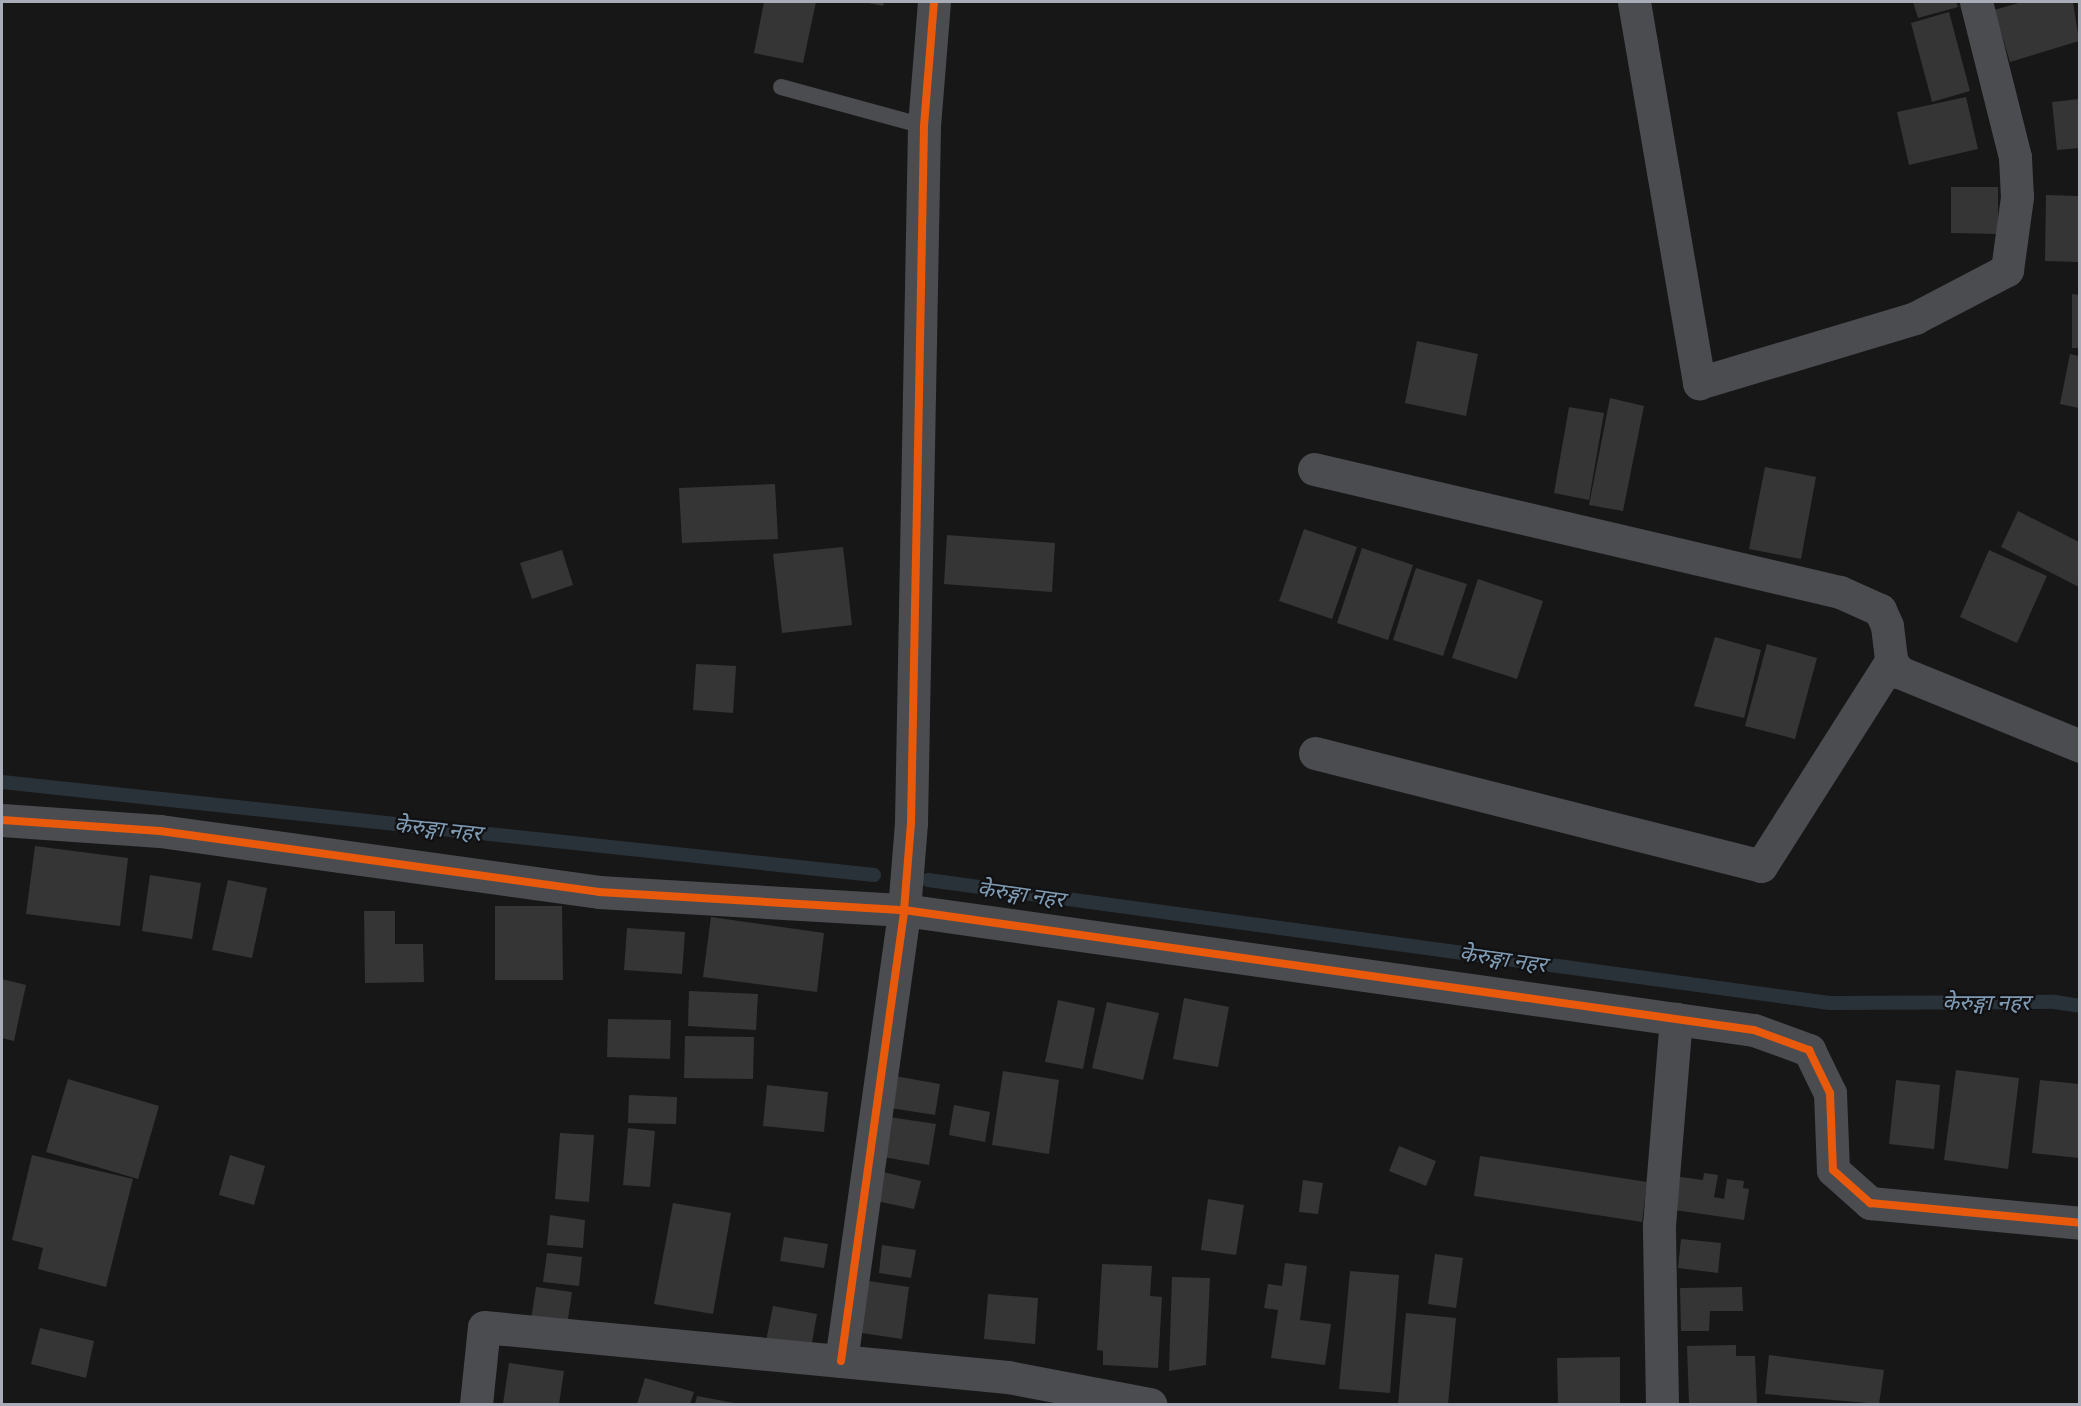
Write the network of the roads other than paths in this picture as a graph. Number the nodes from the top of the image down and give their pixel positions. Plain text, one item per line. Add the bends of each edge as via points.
1 (934, 2) edge
2 (1634, 2) edge
3 (1976, 2) edge
4 (781, 87) dead end
5 (924, 126) junction
6 (1314, 469) dead end
7 (1891, 661) junction
8 (2079, 746) edge
9 (1315, 753) dead end
10 (2, 820) edge
11 (904, 910) junction
12 (1676, 1019) junction
13 (2079, 1223) edge
14 (841, 1361) junction
15 (476, 1404) edge
16 (1150, 1404) edge
17 (1662, 1404) edge

1 - 5 street
2 - 3 street via 1699,383 1915,318 2007,270 2017,197 2015,157
4 - 5 lane
5 - 11 street via 911,823
6 - 7 street via 1840,592 1880,610 1887,626
7 - 8 street via 1899,672
7 - 9 street via 1761,866
10 - 11 street via 160,831 599,892
11 - 12 street
11 - 14 street
12 - 13 street via 1754,1030 1809,1050 1830,1093 1833,1170 1870,1203
12 - 17 street via 1659,1225
14 - 15 street via 484,1327
14 - 16 street via 1008,1377

